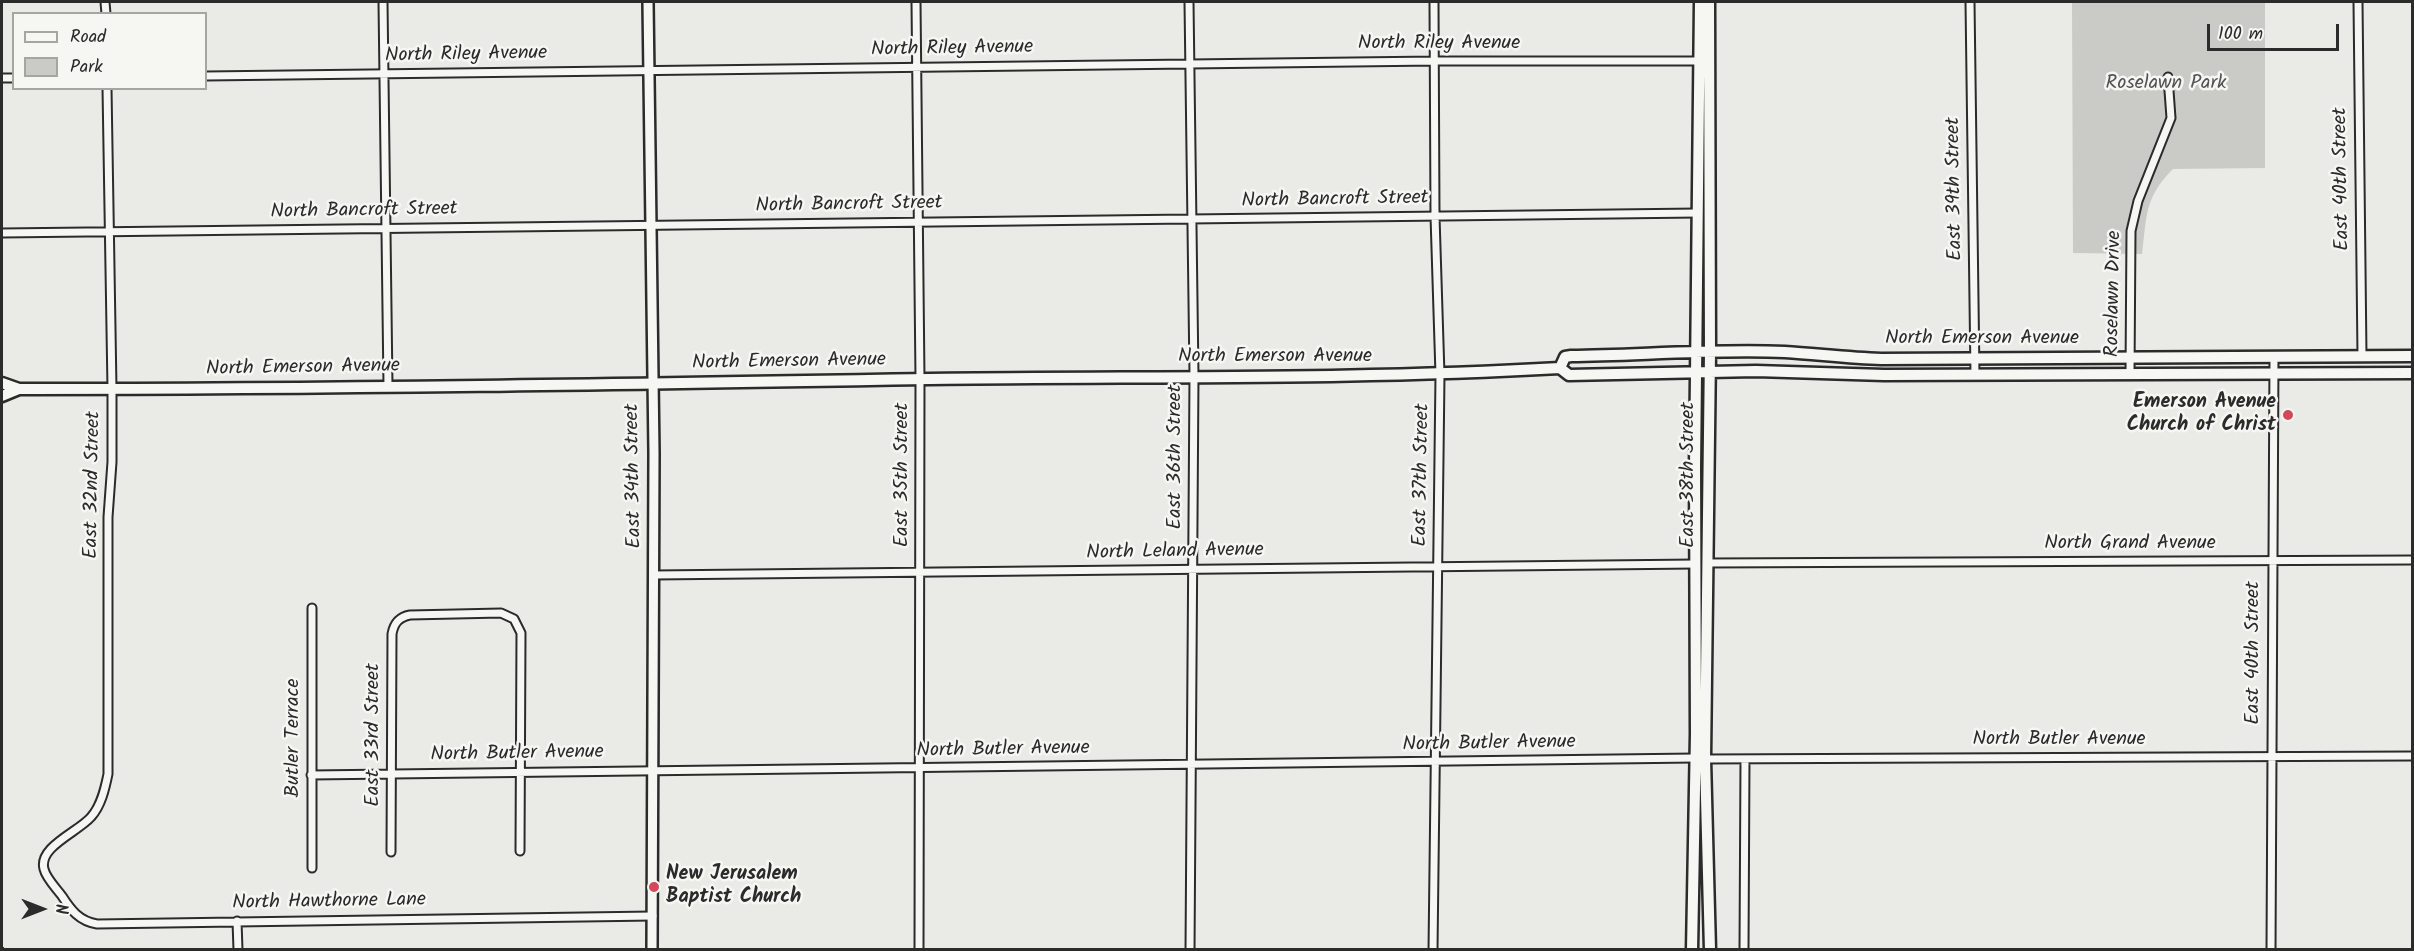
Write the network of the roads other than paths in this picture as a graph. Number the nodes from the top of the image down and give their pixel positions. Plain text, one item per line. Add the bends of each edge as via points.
1 (383, 2) edge
2 (648, 2) edge
3 (916, 2) edge
4 (1189, 2) edge
5 (1434, 2) edge
6 (1700, 2) edge
7 (1709, 2) edge
8 (1970, 2) edge
9 (2358, 2) edge
10 (1435, 61) junction
11 (1700, 61) junction
12 (1190, 64) junction
13 (916, 67) junction
14 (649, 70) junction
15 (383, 73) junction
16 (207, 76) edge
17 (2169, 77) dead end
18 (107, 90) edge
19 (1698, 213) junction
20 (1435, 216) junction
21 (1192, 219) junction
22 (918, 222) junction
23 (651, 225) junction
24 (385, 228) junction
25 (110, 231) junction
26 (2, 232) edge
27 (1697, 353) junction
28 (1710, 353) junction
29 (2362, 356) junction
30 (2412, 356) edge
31 (2274, 357) junction
32 (1975, 358) junction
33 (2130, 358) junction
34 (1560, 368) junction
35 (1697, 372) junction
36 (1709, 372) junction
37 (2412, 373) edge
38 (2274, 374) junction
39 (1440, 375) junction
40 (1975, 375) junction
41 (2130, 375) junction
42 (1194, 376) junction
43 (920, 380) junction
44 (2, 383) edge
45 (652, 384) junction
46 (388, 386) junction
47 (19, 389) junction
48 (112, 389) junction
49 (2, 396) edge
50 (2412, 560) edge
51 (2272, 561) junction
52 (1702, 563) junction
53 (1847, 563) joint
54 (1438, 566) junction
55 (1193, 569) junction
56 (921, 572) junction
57 (654, 575) junction
58 (312, 608) dead end
59 (2271, 756) junction
60 (2412, 756) edge
61 (1700, 759) junction
62 (1745, 759) junction
63 (1435, 762) junction
64 (1191, 765) junction
65 (920, 768) junction
66 (520, 771) junction
67 (652, 771) junction
68 (391, 773) junction
69 (311, 775) junction
70 (520, 851) dead end
71 (391, 852) dead end
72 (45, 857) joint
73 (312, 868) dead end
74 (653, 916) junction
75 (237, 921) junction
76 (238, 950) edge
77 (652, 950) edge
78 (919, 950) edge
79 (1190, 950) edge
80 (1433, 950) edge
81 (1692, 950) edge
82 (1710, 950) edge
83 (1744, 950) edge
84 (2271, 950) edge

1 - 15 street
2 - 14 main road, East 34th Street
3 - 13 street, East 35th Street
4 - 12 street, East 36th Street
5 - 10 street, East 37th Street
6 - 11 main road, East 38th Street
7 - 28 main road, East 38th Street
8 - 32 street, East 39th Street
9 - 29 street, East 40th Street
10 - 11 street, North Riley Avenue
10 - 12 street, North Riley Avenue
10 - 20 street, East 37th Street
11 - 19 main road, East 38th Street
12 - 13 street, North Riley Avenue
12 - 21 street, East 36th Street
13 - 14 street, North Riley Avenue
13 - 22 street, East 35th Street
14 - 15 street, North Riley Avenue
14 - 23 main road, East 34th Street
15 - 16 street, North Riley Avenue
15 - 24 street
17 - 33 street, Roselawn Drive via 2171,118 2131,231
18 - 25 street, East 32nd Street
19 - 20 street, North Bancroft Street
19 - 27 main road, East 38th Street
20 - 21 street, North Bancroft Street
20 - 39 street, East 37th Street
21 - 22 street, North Bancroft Street
21 - 42 street, East 36th Street
22 - 23 street, North Bancroft Street
22 - 43 street, East 35th Street
23 - 24 street, North Bancroft Street
23 - 45 main road, East 34th Street
24 - 25 street, North Bancroft Street
24 - 46 street
25 - 26 street, North Bancroft Street
25 - 48 street, East 32nd Street
27 - 28 main road, North Emerson Avenue
27 - 34 main road, North Emerson Avenue via 1571,356 1565,357
27 - 35 main road, East 38th Street
28 - 32 main road, North Emerson Avenue
28 - 36 main road, East 38th Street
29 - 30 main road, North Emerson Avenue
29 - 31 main road, North Emerson Avenue
31 - 33 main road, North Emerson Avenue
31 - 38 street, East 40th Street
32 - 33 main road, North Emerson Avenue
32 - 40 street, East 39th Street
33 - 41 street, Roselawn Drive
34 - 35 main road, North Emerson Avenue via 1569,375
34 - 39 main road, North Emerson Avenue
35 - 36 main road, North Emerson Avenue
35 - 52 main road, East 38th Street via 1695,467
36 - 40 main road, North Emerson Avenue
36 - 52 main road, East 38th Street
37 - 38 main road, North Emerson Avenue
38 - 41 main road, North Emerson Avenue
38 - 51 street, East 40th Street
39 - 42 main road, North Emerson Avenue
39 - 54 street, East 37th Street
40 - 41 main road, North Emerson Avenue
42 - 43 main road, North Emerson Avenue
42 - 55 street, East 36th Street
43 - 45 main road, North Emerson Avenue
43 - 56 street, East 35th Street
44 - 47 main road, North Emerson Avenue
45 - 46 main road, North Emerson Avenue
45 - 57 main road, East 34th Street
46 - 48 main road, North Emerson Avenue
47 - 48 main road, North Emerson Avenue
47 - 49 main road, North Emerson Avenue
48 - 72 street, East 32nd Street via 108,774 93,815
50 - 51 street, North Grand Avenue
51 - 53 street, North Grand Avenue
51 - 59 street, East 40th Street
52 - 53 street, North Leland Avenue
52 - 54 street, North Leland Avenue
52 - 61 main road, East 38th Street
54 - 55 street, North Leland Avenue
54 - 63 street, East 37th Street
55 - 56 street, North Leland Avenue
55 - 64 street, East 36th Street
56 - 57 street, North Leland Avenue
56 - 65 street, East 35th Street
57 - 67 main road, East 34th Street
58 - 69 street, Butler Terrace
59 - 60 street, North Butler Avenue
59 - 62 street, North Butler Avenue
59 - 84 street, East 40th Street
61 - 62 street, North Butler Avenue
61 - 63 street, North Butler Avenue
61 - 81 main road, East 38th Street
61 - 82 main road, East 38th Street
62 - 83 street
63 - 64 street, North Butler Avenue
63 - 80 street, East 37th Street
64 - 65 street, North Butler Avenue
64 - 79 street, East 36th Street
65 - 67 street, North Butler Avenue
65 - 78 street, East 35th Street
66 - 67 street, North Butler Avenue
66 - 68 street, North Butler Avenue
66 - 68 street, East 33rd Street via 520,633 515,621 501,613 413,614 399,620 392,634
66 - 70 street
67 - 74 main road, East 34th Street
68 - 69 street, North Butler Avenue
68 - 71 street, East 33rd Street
69 - 73 street, Butler Terrace
72 - 75 street, North Hawthorne Lane via 45,873 73,912 90,923
74 - 75 street, North Hawthorne Lane
74 - 77 main road, East 34th Street
75 - 76 street

